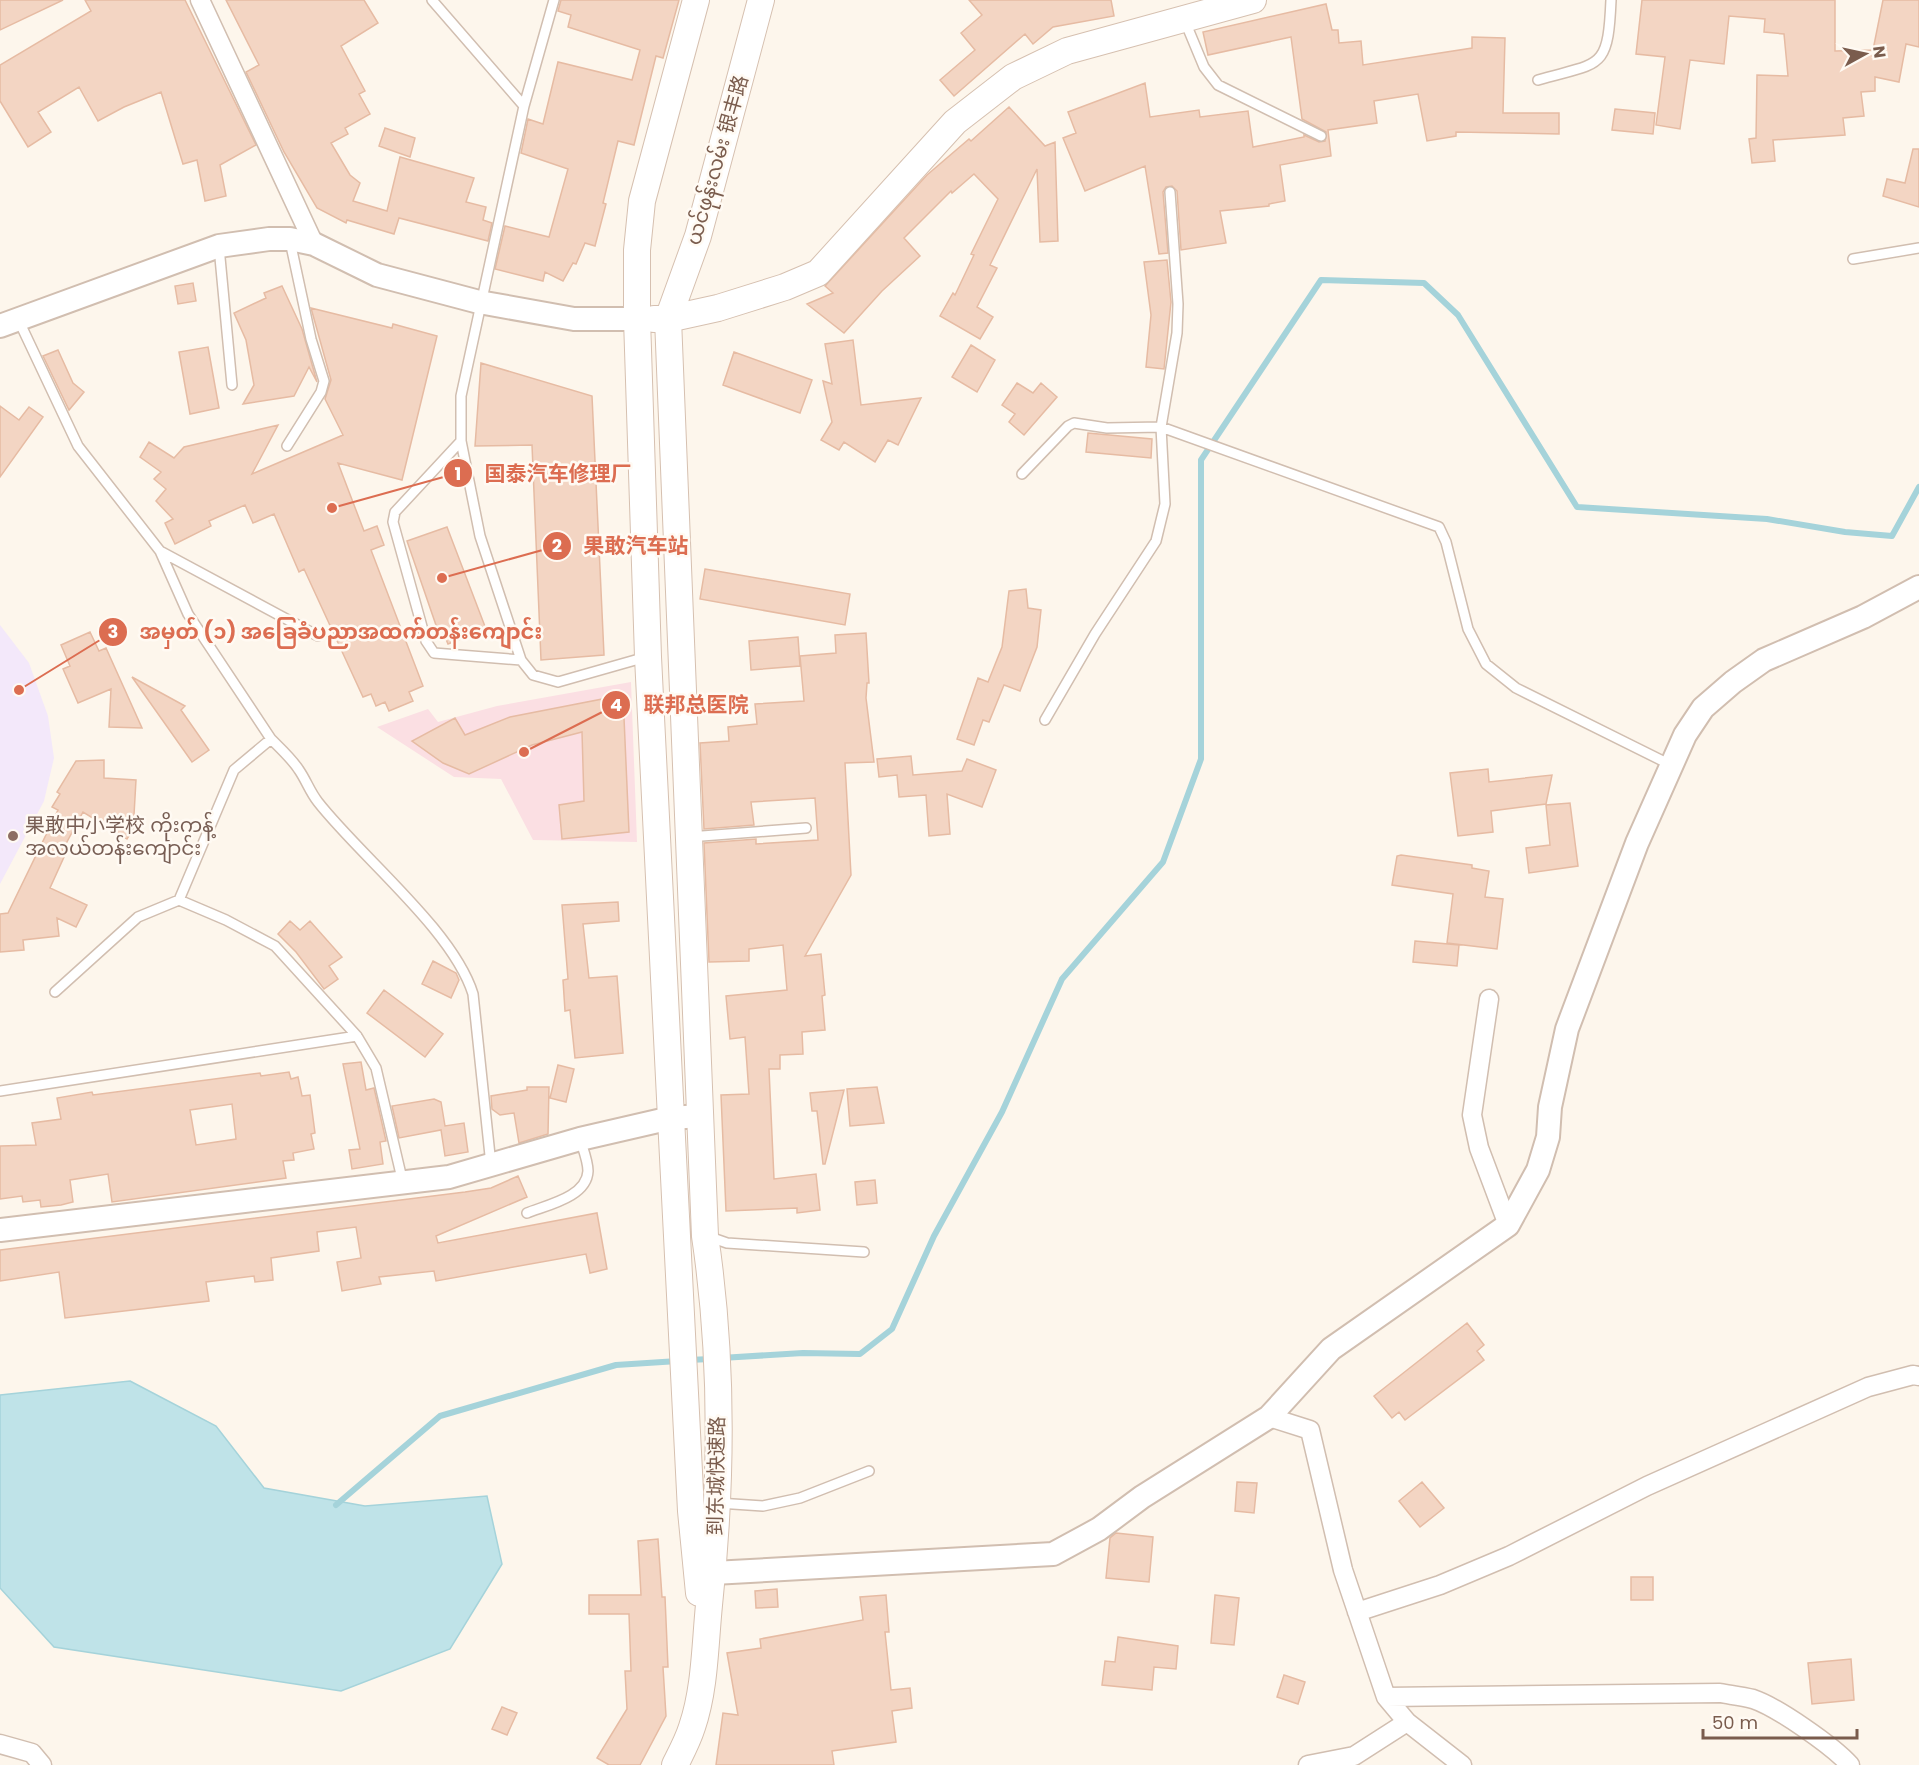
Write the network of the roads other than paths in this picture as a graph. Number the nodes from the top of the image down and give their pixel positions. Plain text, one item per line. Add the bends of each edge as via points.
1 (200, 0) edge
2 (432, 0) edge
3 (554, 0) edge
4 (696, 0) edge
5 (761, 0) edge
6 (1253, 0) edge
7 (1611, 0) edge
8 (1183, 18) junction
9 (1538, 80) dead end
10 (524, 106) junction
11 (1321, 136) dead end
12 (1170, 192) dead end
13 (290, 239) junction
14 (314, 244) junction
15 (219, 246) junction
16 (1919, 248) edge
17 (1853, 259) dead end
18 (479, 302) junction
19 (637, 319) junction
20 (668, 319) junction
21 (9, 323) edge
22 (232, 385) dead end
23 (1161, 427) junction
24 (461, 441) junction
25 (287, 446) dead end
26 (1022, 474) dead end
27 (159, 551) junction
28 (1919, 587) edge
29 (318, 636) dead end
30 (648, 657) junction
31 (521, 660) junction
32 (1045, 720) dead end
33 (271, 739) junction
34 (1671, 765) junction
35 (806, 828) dead end
36 (687, 837) junction
37 (179, 900) junction
38 (56, 992) dead end
39 (1490, 999) dead end
40 (357, 1036) junction
41 (0, 1091) edge
42 (700, 1116) junction
43 (670, 1118) junction
44 (580, 1139) junction
45 (491, 1165) junction
46 (403, 1183) junction
47 (526, 1214) dead end
48 (1508, 1225) junction
49 (0, 1230) edge
50 (705, 1236) junction
51 (864, 1252) dead end
52 (1919, 1376) edge
53 (1269, 1418) junction
54 (868, 1471) dead end
55 (716, 1503) junction
56 (713, 1573) junction
57 (1357, 1612) junction
58 (705, 1653) junction
59 (1386, 1696) junction
60 (1407, 1722) junction
61 (0, 1744) edge
62 (42, 1765) edge
63 (675, 1765) edge
64 (1308, 1765) edge
65 (1462, 1765) edge
66 (1850, 1765) edge

1 - 14 street
2 - 10 lane
3 - 10 lane
4 - 19 main road via 642,201
5 - 20 main road, ယင်ဖုန်းလမ်း 银丰路 via 698,236
6 - 8 main road
7 - 9 lane via 1610,38 1605,54 1592,65
8 - 11 lane via 1203,67 1218,85
8 - 20 main road via 1067,51 1013,77 955,122 818,273 718,308
10 - 18 lane
12 - 23 lane via 1178,304
13 - 14 street
13 - 15 street
13 - 25 lane via 324,381
14 - 18 street via 377,275
15 - 21 street
15 - 22 lane
16 - 17 lane
18 - 19 street via 574,319
18 - 24 lane via 461,396
19 - 20 main road
19 - 30 main road, 到东城快速路
20 - 36 main road, 到东城快速路
21 - 27 lane via 78,446
23 - 26 lane via 1107,428 1074,423
23 - 32 lane via 1165,504 1156,541
23 - 34 lane via 1439,528 1468,629 1485,664 1516,688
24 - 31 lane via 480,536
24 - 31 lane via 395,512 393,522 426,642 434,652
27 - 29 lane
27 - 33 lane via 188,614
28 - 34 street via 1863,617 1764,660 1732,681 1703,708
30 - 31 lane via 558,682 533,675
30 - 43 main road, 到东城快速路
33 - 37 lane via 234,770
33 - 45 lane via 298,768 316,801 420,914 467,976
34 - 48 street via 1637,843 1567,1029 1550,1107 1548,1137 1538,1170
35 - 36 lane
36 - 42 main road, 到东城快速路
37 - 38 lane via 138,917
37 - 40 lane via 275,946
39 - 48 street via 1472,1115 1479,1148
40 - 41 lane
40 - 46 lane via 376,1068
42 - 43 street
42 - 50 main road, 到东城快速路
43 - 44 street
43 - 58 main road, 到东城快速路 via 692,1511
44 - 45 street
44 - 47 lane via 588,1169 586,1183 579,1191
45 - 46 street via 449,1177
46 - 49 street
48 - 53 street via 1331,1349
50 - 51 lane via 727,1243
50 - 55 main road, 到东城快速路 via 714,1299
52 - 57 street via 1868,1386 1647,1486 1509,1556 1440,1585
53 - 56 street via 1053,1554
53 - 57 street via 1310,1430 1343,1570
54 - 55 lane via 800,1498 772,1504
55 - 56 main road, 到东城快速路
56 - 58 main road, 到东城快速路
57 - 59 street
58 - 63 main road, 到东城快速路 via 692,1727
59 - 60 street
59 - 66 street via 1720,1693 1754,1700 1804,1729
60 - 64 street via 1354,1756
60 - 65 street
61 - 62 street via 32,1754

